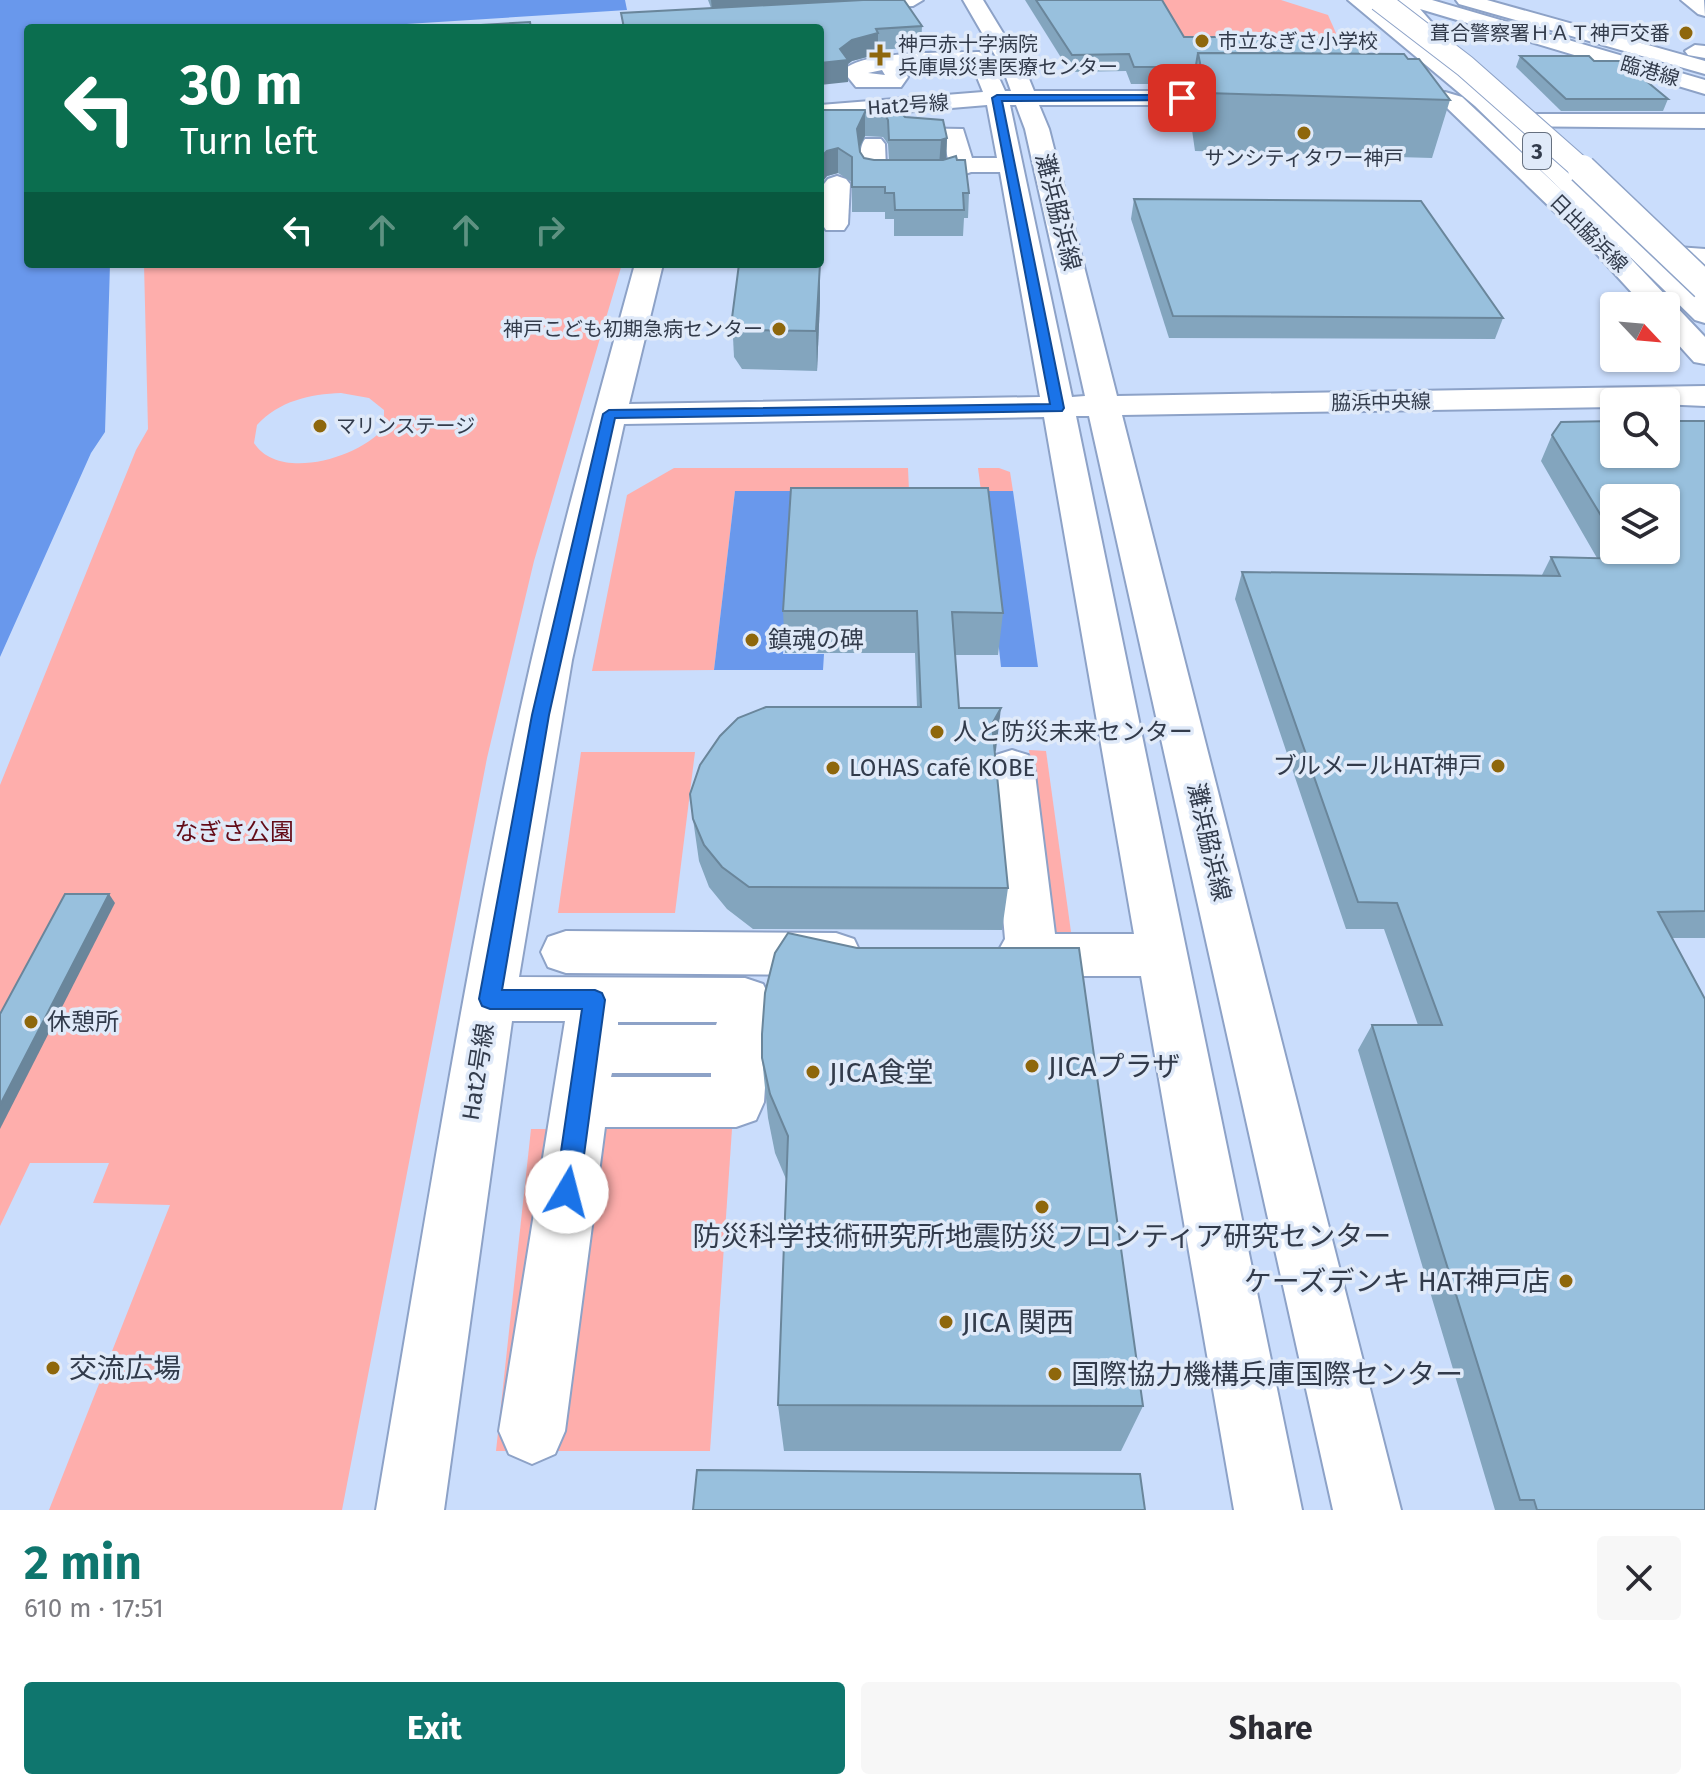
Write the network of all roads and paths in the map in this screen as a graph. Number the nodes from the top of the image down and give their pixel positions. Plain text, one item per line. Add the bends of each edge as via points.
1 (913, 0) edge
2 (945, 0) edge
3 (973, 0) edge
4 (1351, 0) edge
5 (1358, 0) edge
6 (1379, 0) edge
7 (1402, 0) edge
8 (1411, 0) edge
9 (1466, 0) edge
10 (1516, 0) edge
11 (1691, 0) edge
12 (873, 10) edge
13 (1705, 10) edge
14 (1702, 56) edge
15 (839, 57) edge
16 (979, 58) junction
17 (912, 66) dead end
18 (1705, 87) edge
19 (865, 88) junction
20 (1444, 90) junction
21 (1362, 97) edge
22 (824, 98) edge
23 (1011, 98) junction
24 (1267, 98) edge
25 (910, 105) junction
26 (824, 110) edge
27 (1515, 121) junction
28 (1705, 121) edge
29 (914, 140) junction
30 (959, 154) junction
31 (1011, 165) junction
32 (837, 184) edge
33 (838, 224) edge
34 (1691, 257) edge
35 (659, 275) edge
36 (1705, 285) edge
37 (1646, 292) edge
38 (1705, 314) edge
39 (1680, 328) edge
40 (1705, 355) edge
41 (1705, 396) edge
42 (1108, 418) junction
43 (1060, 419) junction
44 (1680, 419) edge
45 (1705, 419) edge
46 (1600, 420) edge
47 (606, 426) junction
48 (1012, 766) dead end
49 (877, 954) edge
50 (970, 955) edge
51 (1032, 955) junction
52 (1162, 955) junction
53 (490, 999) junction
54 (582, 1026) junction
55 (741, 1049) dead end
56 (532, 1431) dead end
57 (410, 1510) edge
58 (1268, 1510) edge
59 (1367, 1510) edge

1 - 12 main road via 823,9
2 - 16 main road, 灘浜脇浜線
3 - 23 main road, 灘浜脇浜線 via 998,39
4 - 20 main road, 日出脇浜線 via 1389,29
5 - 38 main road, 3 via 1483,101
6 - 36 main road, 3, bridge via 1555,144
7 - 27 main road
8 - 18 main road, 臨港線
9 - 14 main road
10 - 14 main road
11 - 13 main road
15 - 19 main road via 850,56
16 - 19 main road via 888,64 897,80
16 - 23 main road, 灘浜脇浜線
17 - 19 main road via 925,86 921,89
19 - 22 main road
19 - 25 main road, Hat2号線
19 - 26 main road, Hat2号線
20 - 21 main road
20 - 37 main road, 日出脇浜線
23 - 24 main road, Hat2号線
23 - 25 main road, Hat2号線
23 - 31 main road, 灘浜脇浜線
23 - 42 main road, 灘浜脇浜線 via 1037,129
25 - 29 main road
27 - 28 main road
27 - 34 main road via 1653,248
29 - 30 main road via 916,158
29 - 30 main road via 875,138 874,175 942,175 962,168
30 - 31 main road
31 - 43 main road, 灘浜脇浜線
32 - 33 main road
34 - 36 main road
35 - 47 main road, Hat2号線
39 - 40 main road
41 - 42 main road, 脇浜中央線
42 - 43 main road, 脇浜中央線
42 - 46 main road, 脇浜中央線
42 - 59 main road, 灘浜脇浜線
43 - 47 main road, 脇浜中央線
43 - 52 main road, 灘浜脇浜線
44 - 45 main road
47 - 53 main road, Hat2号線 via 540,715
48 - 51 main road
49 - 54 main road
50 - 51 main road
51 - 52 main road
52 - 58 main road, 灘浜脇浜線
53 - 54 main road
53 - 57 main road, Hat2号線
54 - 55 main road
54 - 56 main road

